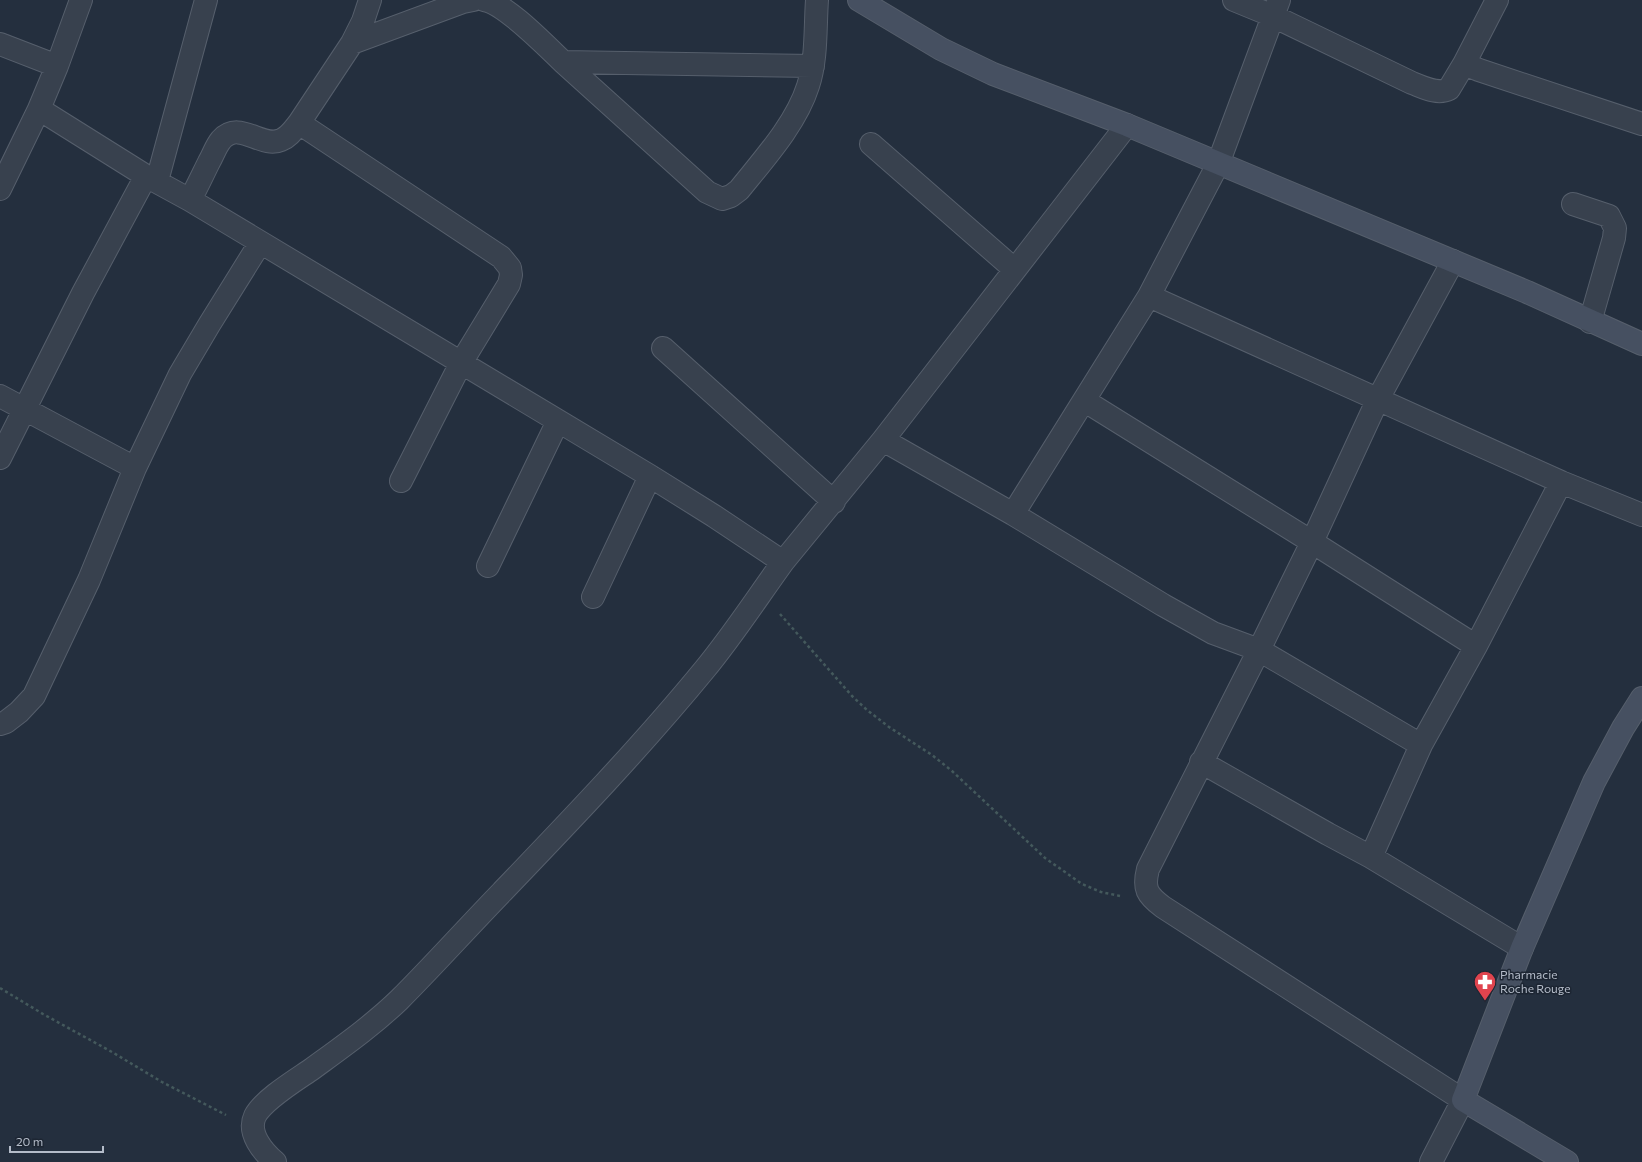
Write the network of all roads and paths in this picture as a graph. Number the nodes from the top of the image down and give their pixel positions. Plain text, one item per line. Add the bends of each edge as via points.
1 (81, 0) edge
2 (206, 0) edge
3 (370, 0) edge
4 (473, 0) edge
5 (484, 0) edge
6 (817, 0) edge
7 (1234, 0) edge
8 (1497, 0) edge
9 (862, 1) edge
10 (1276, 8) edge
11 (352, 43) junction
12 (0, 44) edge
13 (563, 62) junction
14 (1464, 64) junction
15 (57, 66) junction
16 (813, 66) junction
17 (40, 109) junction
18 (298, 123) junction
19 (1642, 124) edge
20 (1127, 125) junction
21 (871, 144) dead end
22 (1218, 164) junction
23 (152, 179) junction
24 (0, 189) edge
25 (190, 200) junction
26 (1573, 204) dead end
27 (260, 243) junction
28 (1453, 261) junction
29 (1014, 269) junction
30 (1149, 296) junction
31 (1590, 322) junction
32 (1642, 344) edge
33 (663, 348) dead end
34 (461, 363) junction
35 (0, 396) edge
36 (1378, 399) junction
37 (1085, 401) junction
38 (24, 409) junction
39 (558, 421) junction
40 (883, 440) junction
41 (0, 458) edge
42 (135, 468) junction
43 (650, 476) junction
44 (401, 480) dead end
45 (1561, 482) junction
46 (834, 502) junction
47 (1013, 514) junction
48 (1642, 515) edge
49 (1312, 542) junction
50 (783, 562) junction
51 (488, 566) dead end
52 (761, 592) junction
53 (592, 597) dead end
54 (1476, 646) junction
55 (1259, 650) junction
56 (1642, 698) edge
57 (0, 724) edge
58 (1421, 745) junction
59 (1201, 762) junction
60 (1371, 857) junction
61 (1154, 900) junction
62 (1522, 948) junction
63 (0, 988) edge
64 (1463, 1100) junction
65 (252, 1127) junction
66 (1564, 1161) edge
67 (275, 1162) edge
68 (1431, 1162) edge

1 - 15 street
2 - 23 street
3 - 11 street
4 - 11 street
5 - 13 street via 497,4 509,13
6 - 16 street
7 - 10 street
8 - 14 street
9 - 20 street via 942,49 993,74
10 - 14 street via 1412,83 1434,91 1449,89
10 - 22 street
11 - 18 street
12 - 15 street
13 - 16 street
13 - 16 street via 708,192 722,199 738,190 782,134 798,109
14 - 19 street
15 - 17 street
17 - 23 street
17 - 24 street
18 - 25 street via 290,134 272,142 240,132 226,135 215,149
18 - 34 street via 507,262 511,276 505,292
20 - 22 street
20 - 29 street
21 - 29 street
22 - 28 street
22 - 30 street
23 - 25 street
23 - 38 street via 83,293
25 - 27 street
26 - 31 street via 1609,216 1615,228
27 - 34 street
27 - 42 street via 180,374
28 - 31 street
28 - 36 street
29 - 40 street
30 - 36 street
30 - 37 street
31 - 32 street
33 - 46 street
34 - 39 street
34 - 44 street
35 - 38 street
36 - 45 street
36 - 49 street
37 - 47 street
37 - 49 street
38 - 41 street
38 - 42 street
39 - 43 street
39 - 51 street
40 - 46 street
40 - 47 street
42 - 57 street via 88,580 34,696 19,712
43 - 50 street
43 - 53 street
45 - 48 street
45 - 54 street
46 - 50 street
47 - 55 street via 1213,633
49 - 54 street
49 - 55 street
50 - 52 street
52 - 61 path via 852,696 888,727 932,754 1045,858 1082,884 1101,892
52 - 65 street via 706,668 602,788 388,1010 355,1038 265,1104 254,1119
54 - 58 street
55 - 58 street
55 - 59 street
56 - 62 street via 1594,782
58 - 60 street
59 - 60 street
59 - 61 street via 1148,869 1146,888
60 - 62 street
61 - 64 street
62 - 64 street
63 - 65 path via 162,1082
64 - 66 street
64 - 68 street
65 - 67 street via 254,1135

